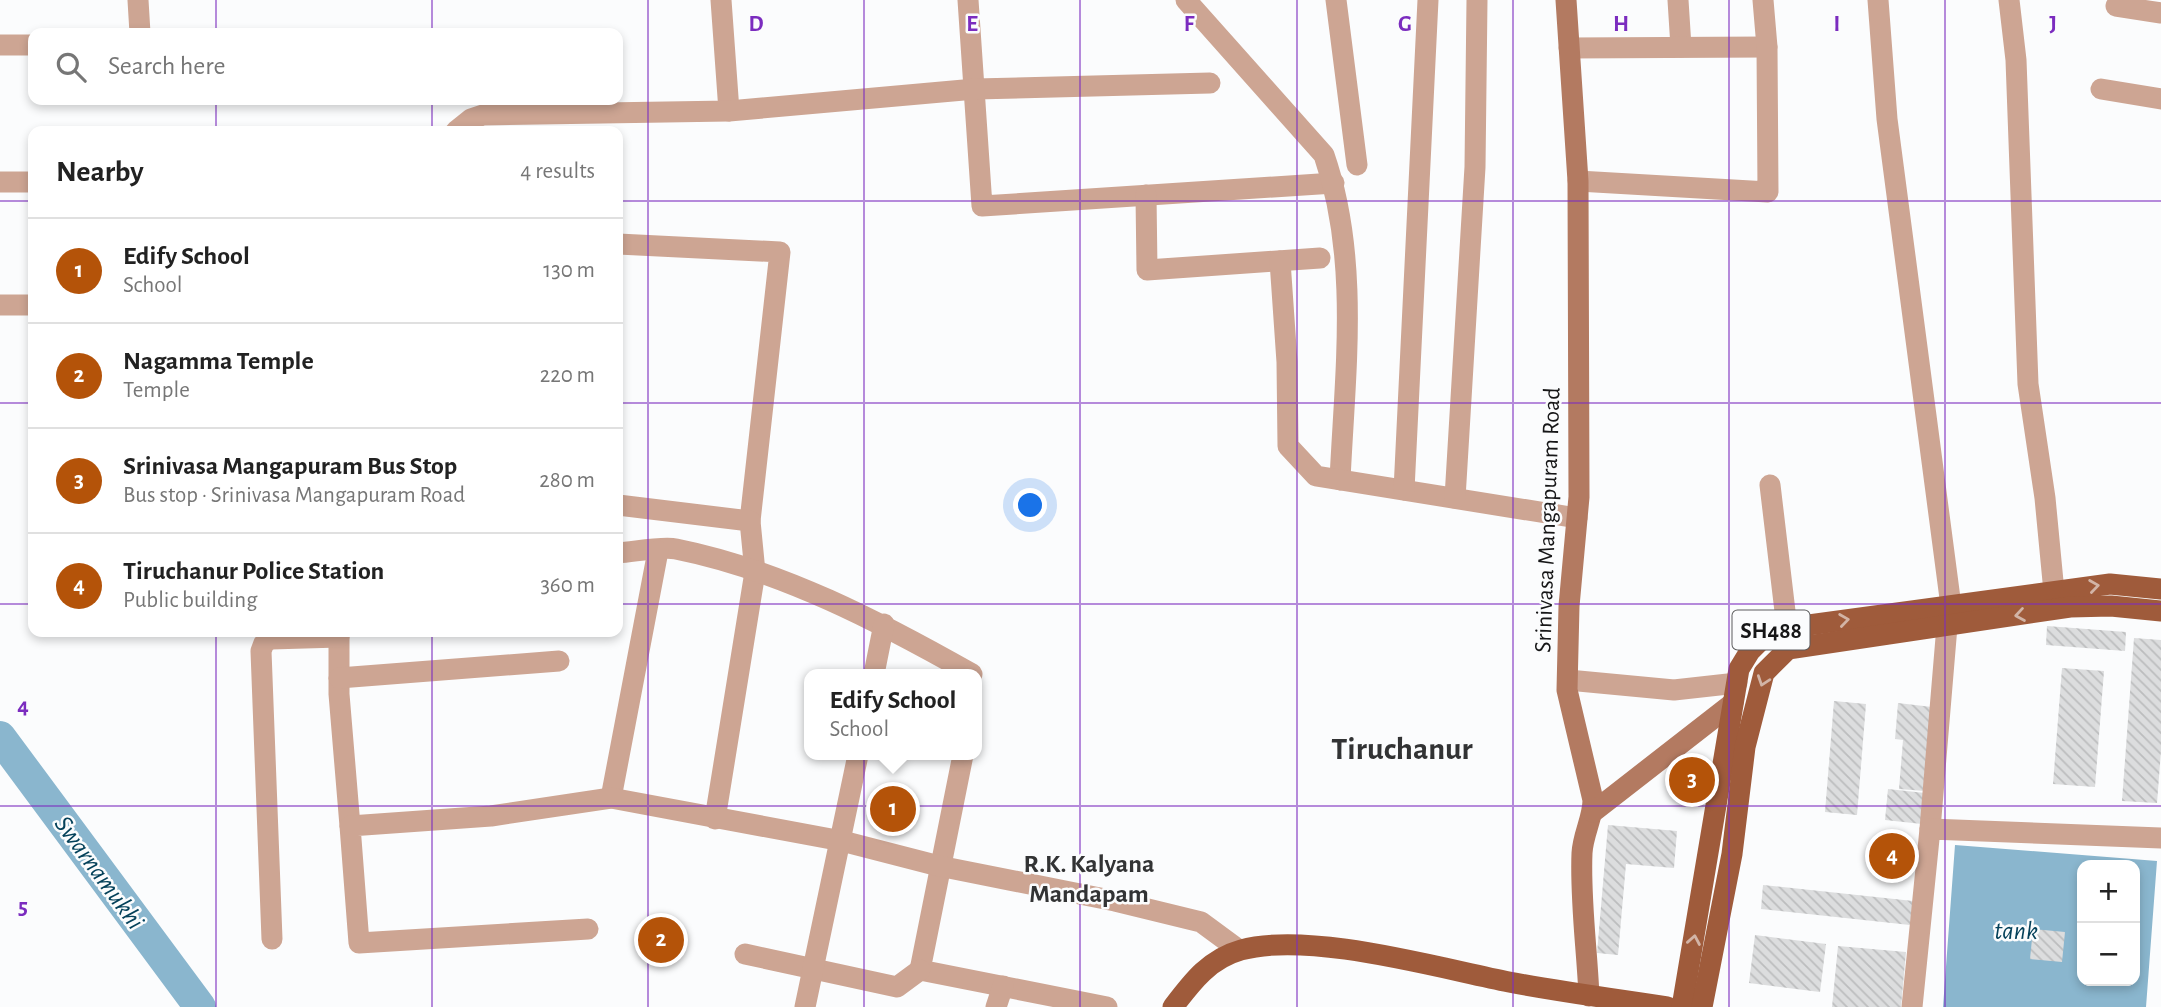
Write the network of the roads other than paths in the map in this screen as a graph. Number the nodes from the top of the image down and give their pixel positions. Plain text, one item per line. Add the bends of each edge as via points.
1 (138, 0) edge
2 (721, 0) edge
3 (968, 0) edge
4 (1186, 0) edge
5 (1336, 0) edge
6 (1428, 0) edge
7 (1476, 0) edge
8 (1566, 0) edge
9 (1678, 0) edge
10 (1763, 0) edge
11 (1878, 0) edge
12 (2009, 0) edge
13 (2116, 6) dead end
14 (2161, 13) edge
15 (140, 28) edge
16 (0, 45) edge
17 (28, 45) edge
18 (1682, 47) junction
19 (1767, 47) junction
20 (1569, 48) junction
21 (1210, 83) dead end
22 (975, 89) junction
23 (2101, 89) dead end
24 (2161, 99) edge
25 (729, 111) junction
26 (463, 126) edge
27 (1357, 165) dead end
28 (1578, 181) junction
29 (0, 182) edge
30 (28, 182) edge
31 (1334, 183) junction
32 (1146, 195) junction
33 (623, 244) edge
34 (1321, 258) dead end
35 (1280, 261) junction
36 (28, 304) edge
37 (0, 306) edge
38 (1340, 480) junction
39 (1770, 485) dead end
40 (1404, 490) junction
41 (1455, 498) junction
42 (623, 506) edge
43 (1577, 518) junction
44 (750, 521) junction
45 (658, 551) junction
46 (623, 552) edge
47 (755, 572) junction
48 (2161, 581) edge
49 (2161, 589) edge
50 (2054, 592) junction
51 (2161, 611) edge
52 (1949, 616) junction
53 (884, 624) junction
54 (1787, 628) junction
55 (305, 637) edge
56 (339, 637) edge
57 (559, 661) dead end
58 (875, 669) edge
59 (963, 669) edge
60 (339, 678) junction
61 (1568, 680) junction
62 (1735, 693) junction
63 (857, 760) edge
64 (962, 760) edge
65 (611, 798) junction
66 (1593, 812) junction
67 (715, 819) junction
68 (350, 826) junction
69 (1930, 829) junction
70 (2161, 838) edge
71 (842, 841) junction
72 (939, 866) junction
73 (588, 929) dead end
74 (272, 939) dead end
75 (1239, 950) junction
76 (745, 954) dead end
77 (814, 967) junction
78 (920, 970) junction
79 (1003, 986) junction
80 (1589, 996) junction
81 (894, 997) edge
82 (805, 1007) edge
83 (996, 1007) edge
84 (1107, 1007) edge
85 (1173, 1007) edge
86 (1667, 1007) edge
87 (1682, 1007) edge
88 (1702, 1007) edge
89 (1912, 1007) edge

1 - 15 street
2 - 25 street
3 - 22 street
4 - 31 street via 1325,155
5 - 27 street
6 - 40 street
7 - 41 street via 1475,167
8 - 20 street, Srinivasa Mangapuram Road
9 - 18 street
10 - 19 street
11 - 52 street via 1887,119
12 - 50 street via 2016,60 2028,384 2046,498
13 - 14 street
16 - 17 street
18 - 19 street
18 - 20 street
19 - 28 street via 1768,192
20 - 28 street, Srinivasa Mangapuram Road
21 - 22 street
22 - 25 street
22 - 32 street via 982,206
23 - 24 street
25 - 26 street via 483,115
28 - 43 street, Srinivasa Mangapuram Road
29 - 30 street
31 - 32 street
31 - 38 street via 1349,291
32 - 35 street via 1147,270
33 - 44 street via 779,253
34 - 35 street
35 - 38 street via 1288,446 1315,476
36 - 37 street
38 - 40 street
39 - 54 street
40 - 41 street
41 - 43 street
42 - 44 street
43 - 61 street, Srinivasa Mangapuram Road
44 - 47 street
45 - 46 street
45 - 47 street via 673,548
45 - 65 street
47 - 53 street
47 - 67 street
48 - 49 street
50 -> 49 main road, SH488 via 2110,584
50 - 52 main road, SH488
51 -> 52 main road, SH488 via 2111,606
54 -> 52 main road, SH488
52 - 69 street
52 -> 88 main road, SH488 via 1788,649 1764,673 1745,747 1732,854
53 - 58 street
53 - 59 street
54 - 62 main road, SH488 via 1771,630 1750,651 1739,669
55 - 74 street via 271,639 261,652
56 - 60 street
57 - 60 street
60 - 68 street
61 - 62 street
61 - 66 street, Srinivasa Mangapuram Road
62 - 66 street
87 -> 62 main road, SH488
63 - 71 street
64 - 72 street
65 - 67 street
65 - 68 street via 491,816
66 - 80 street, Srinivasa Mangapuram Road via 1585,827 1582,854
67 - 71 street
68 - 73 street via 359,943
69 - 70 street
69 - 89 street
71 - 72 street
71 - 77 street
72 - 75 street via 1201,922
72 - 78 street
75 - 80 main road via 1277,944 1341,949
75 - 85 main road via 1200,970
76 - 77 street
77 - 81 street
77 - 82 street
78 - 79 street
78 - 81 street
79 - 83 street
79 - 84 street
80 - 86 main road

